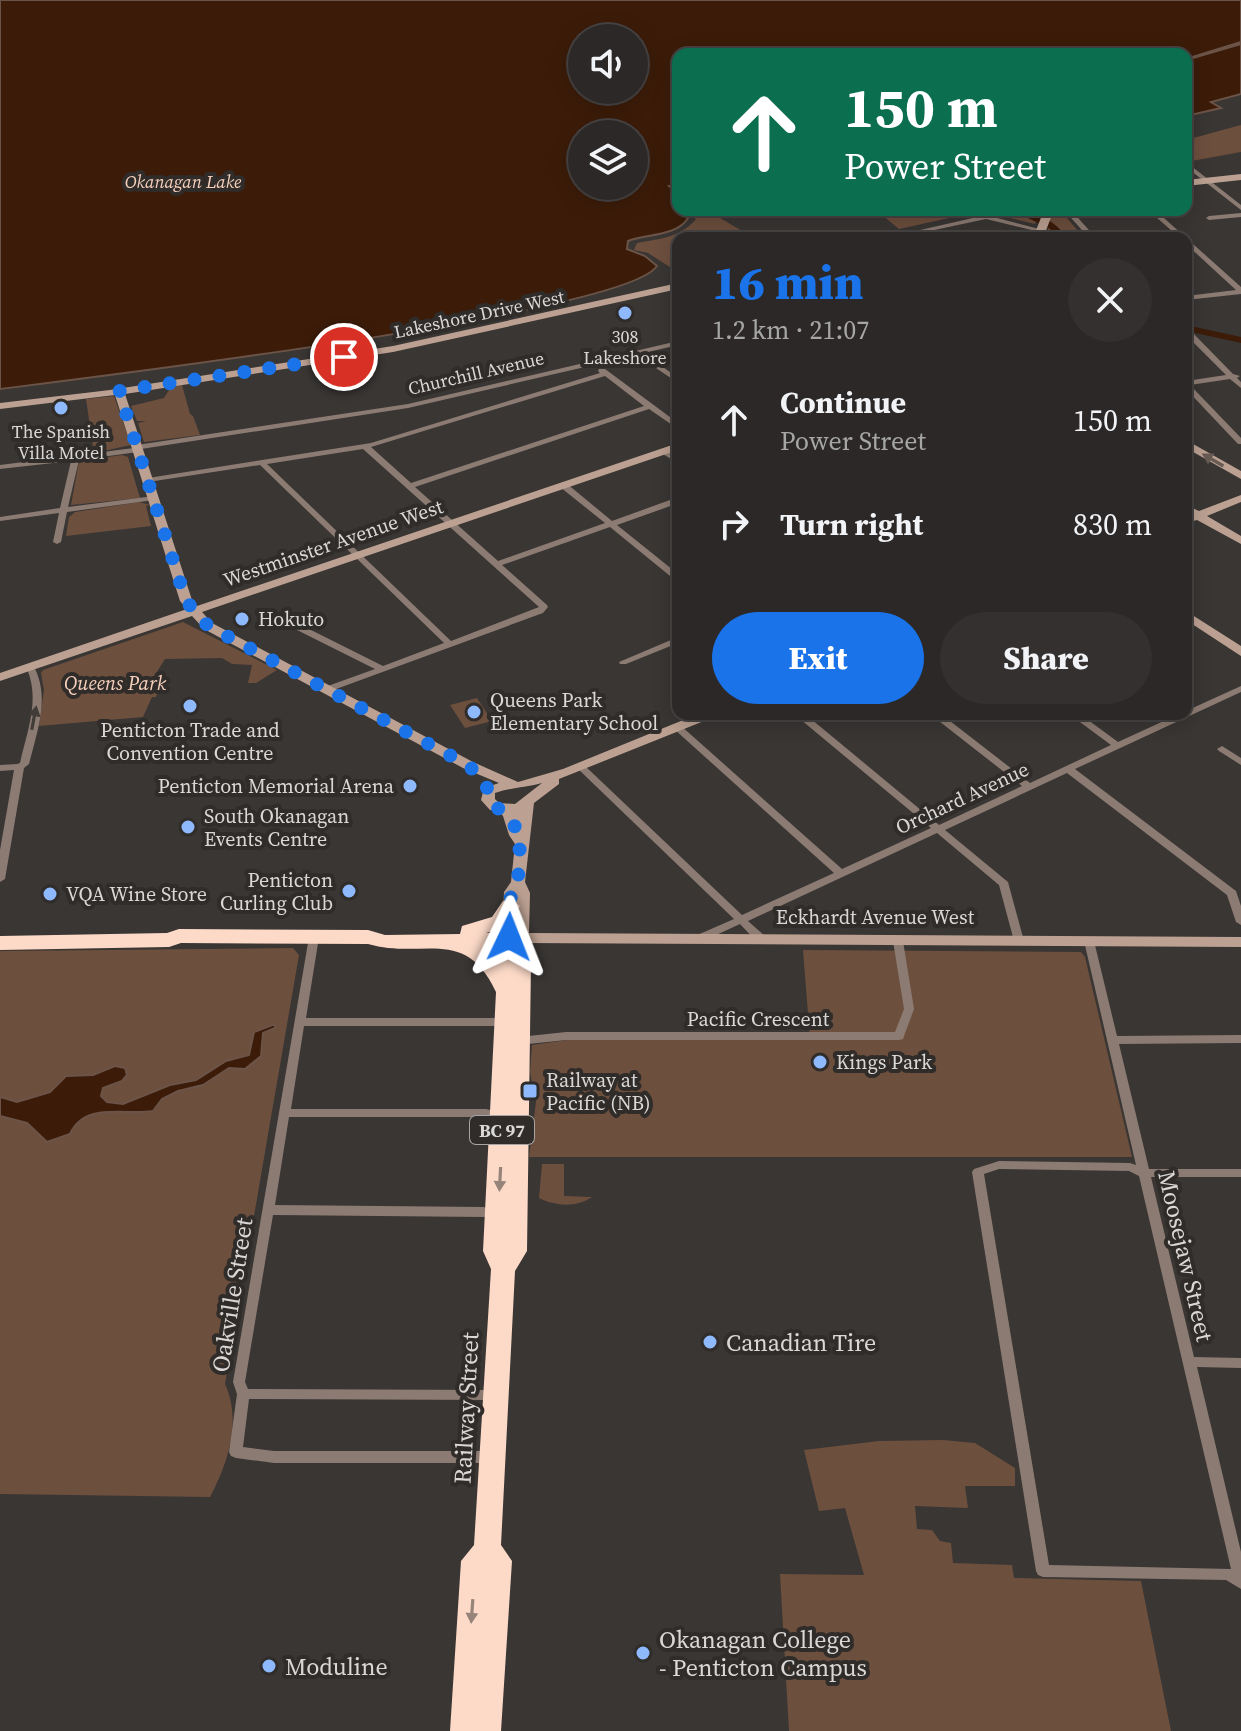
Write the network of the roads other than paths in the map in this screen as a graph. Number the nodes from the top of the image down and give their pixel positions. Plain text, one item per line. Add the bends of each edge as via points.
1 (1192, 169) edge
2 (1241, 177) edge
3 (1207, 181) junction
4 (1192, 182) edge
5 (1241, 208) edge
6 (1241, 215) edge
7 (1072, 216) edge
8 (1158, 216) edge
9 (1209, 218) dead end
10 (1043, 222) edge
11 (915, 232) edge
12 (1087, 232) edge
13 (1177, 232) edge
14 (1192, 246) edge
15 (672, 287) edge
16 (1241, 291) edge
17 (1192, 297) edge
18 (1192, 336) edge
19 (672, 344) edge
20 (638, 352) junction
21 (591, 363) junction
22 (605, 374) junction
23 (1237, 376) edge
24 (672, 377) edge
25 (1192, 383) edge
26 (1241, 386) edge
27 (1192, 390) edge
28 (119, 391) junction
29 (0, 406) edge
30 (650, 406) junction
31 (672, 422) edge
32 (1241, 442) edge
33 (365, 446) junction
34 (1192, 447) edge
35 (138, 448) junction
36 (672, 448) edge
37 (664, 451) junction
38 (672, 457) edge
39 (75, 458) junction
40 (261, 462) junction
41 (0, 467) edge
42 (1241, 476) edge
43 (148, 480) junction
44 (563, 485) junction
45 (409, 486) junction
46 (154, 498) junction
47 (1241, 498) edge
48 (672, 502) edge
49 (64, 510) junction
50 (1192, 518) edge
51 (0, 519) edge
52 (452, 523) junction
53 (611, 524) junction
54 (1241, 541) edge
55 (57, 542) dead end
56 (358, 555) junction
57 (498, 564) junction
58 (672, 573) edge
59 (193, 612) junction
60 (278, 617) dead end
61 (1192, 619) edge
62 (672, 642) edge
63 (450, 644) junction
64 (1241, 652) edge
65 (623, 662) dead end
66 (30, 667) junction
67 (382, 669) junction
68 (0, 677) edge
69 (328, 689) junction
70 (1241, 689) edge
71 (1192, 712) edge
72 (694, 720) edge
73 (806, 720) edge
74 (943, 720) edge
75 (1082, 720) edge
76 (1174, 720) edge
77 (677, 727) junction
78 (1118, 746) junction
79 (1222, 749) dead end
80 (1241, 762) edge
81 (468, 765) junction
82 (19, 767) junction
83 (0, 768) edge
84 (574, 769) junction
85 (1068, 769) junction
86 (1029, 787) junction
87 (489, 791) junction
88 (523, 792) junction
89 (504, 809) junction
90 (938, 829) junction
91 (520, 841) junction
92 (3, 846) edge
93 (842, 874) junction
94 (0, 879) edge
95 (518, 882) junction
96 (510, 906) junction
97 (741, 920) junction
98 (1241, 922) edge
99 (0, 931) edge
100 (469, 931) junction
101 (179, 936) junction
102 (314, 937) junction
103 (368, 937) junction
104 (515, 937) junction
105 (697, 940) junction
106 (762, 940) junction
107 (427, 941) junction
108 (898, 941) junction
109 (1019, 941) junction
110 (1089, 941) junction
111 (1241, 942) edge
112 (0, 943) edge
113 (505, 989) junction
114 (299, 1022) junction
115 (493, 1022) dead end
116 (1241, 1039) edge
117 (1112, 1040) junction
118 (519, 1041) junction
119 (284, 1113) junction
120 (486, 1113) dead end
121 (1143, 1173) junction
122 (1241, 1173) edge
123 (268, 1210) junction
124 (484, 1212) dead end
125 (503, 1269) junction
126 (1188, 1362) junction
127 (1241, 1363) edge
128 (243, 1394) junction
129 (497, 1395) junction
130 (494, 1457) junction
131 (487, 1550) junction
132 (1241, 1582) edge
133 (465, 1731) edge
134 (486, 1731) edge

1 - 3 street
2 - 3 street
3 - 4 street
3 - 5 street
6 - 9 street
7 - 12 street
8 - 13 street
10 - 11 street via 986,217
14 - 16 street
15 - 28 street, Lakeshore Drive West via 406,347
16 - 17 street
18 - 23 street
19 - 20 street, Churchill Avenue
20 - 21 street, Churchill Avenue
20 - 24 street
21 - 22 street
21 - 35 street, Churchill Avenue via 408,406
22 - 30 street
22 - 33 street
23 - 25 street
23 - 26 street
27 - 32 street
28 - 29 street, Lakeshore Drive West
28 - 35 street
30 - 31 street
30 - 45 street
33 - 40 street
33 - 45 street
42 -> 34 street
35 - 39 street, Churchill Avenue
35 - 43 street
36 - 37 street, Westminster Avenue West
37 - 38 street
37 - 44 street, Westminster Avenue West
39 - 41 street, Churchill Avenue
39 - 49 street
40 - 43 street
40 - 56 street
43 - 46 street
44 - 52 street, Westminster Avenue West
44 - 53 street
45 - 52 street
46 - 49 street
46 - 59 street
47 - 50 street
48 - 53 street
49 - 51 street
49 - 55 street
50 - 54 street
52 - 56 street, Westminster Avenue West
52 - 57 street
53 - 57 street
53 - 58 street
56 - 59 street, Westminster Avenue West
56 - 63 street
57 - 63 street via 544,607
59 - 66 street, Westminster Avenue West
59 - 69 street via 208,626
60 - 67 street
61 - 64 street
62 - 65 street
63 - 67 street
66 - 68 street, Westminster Avenue West
82 -> 66 street via 24,764 39,690
67 - 69 street
69 - 81 street
70 - 71 street, Orchard Avenue
72 - 77 street
73 - 90 street
74 - 86 street
75 - 78 street
76 - 78 street, Orchard Avenue
77 - 84 street
77 - 93 street
78 - 85 street, Orchard Avenue
79 - 80 street
81 - 87 street
81 - 88 street
82 - 83 street
82 - 92 street
84 - 88 street
84 - 97 street
85 - 86 street, Orchard Avenue
85 - 98 street via 1232,893
86 - 90 street, Orchard Avenue
87 - 88 street via 498,785
87 - 89 street via 490,803
88 - 89 street via 518,808
88 - 91 street via 525,837
89 - 91 street
90 - 93 street, Orchard Avenue
90 - 109 street via 1004,884
91 - 95 street
92 - 94 street
93 - 97 street, Orchard Avenue
95 - 96 street
95 - 104 street via 523,893
96 - 100 highway via 499,922
96 - 104 street
97 - 105 street, Orchard Avenue
97 - 106 street
99 - 101 highway, Eckhardt Avenue West via 163,931
100 - 103 highway, Eckhardt Avenue West
100 - 104 highway, Eckhardt Avenue West
101 - 102 highway, Eckhardt Avenue West
101 - 112 highway, Eckhardt Avenue West
102 - 103 highway, Eckhardt Avenue West
102 - 114 street, Oakville Street
103 - 107 highway, Eckhardt Avenue West
104 - 105 street, Eckhardt Avenue West
104 - 107 highway, Eckhardt Avenue West
104 - 113 highway, Railway Street / BC 97
104 - 118 highway, Railway Street / BC 97
105 - 106 street, Eckhardt Avenue West
106 - 108 street, Eckhardt Avenue West
107 - 113 highway via 479,952 496,966
108 - 109 street, Eckhardt Avenue West
108 - 118 street, Pacific Crescent via 909,1009 899,1036 566,1036
109 - 110 street, Eckhardt Avenue West
110 - 111 street, Eckhardt Avenue West
110 - 117 street, Moosejaw Street
113 -> 125 highway, Railway Street / BC 97 via 495,1251
114 - 115 street
114 - 119 street, Oakville Street
116 - 117 street
117 - 121 street, Moosejaw Street
118 - 125 highway, Railway Street / BC 97 via 515,1251
119 - 120 street
119 - 123 street, Oakville Street
121 - 122 street
121 - 126 street, Moosejaw Street
121 - 132 street via 1130,1167 999,1165 978,1172 1043,1571 1228,1574
123 - 124 street
123 - 128 street, Oakville Street via 239,1382
125 - 129 highway, Railway Street / BC 97
126 - 127 street
126 - 132 street, Moosejaw Street
128 - 129 street
128 - 130 street, Oakville Street via 236,1452 274,1457
129 - 130 highway, Railway Street / BC 97
130 - 131 highway, Railway Street / BC 97
131 -> 133 highway, Railway Street / BC 97 via 475,1561
131 - 134 highway, Railway Street / BC 97 via 498,1561

